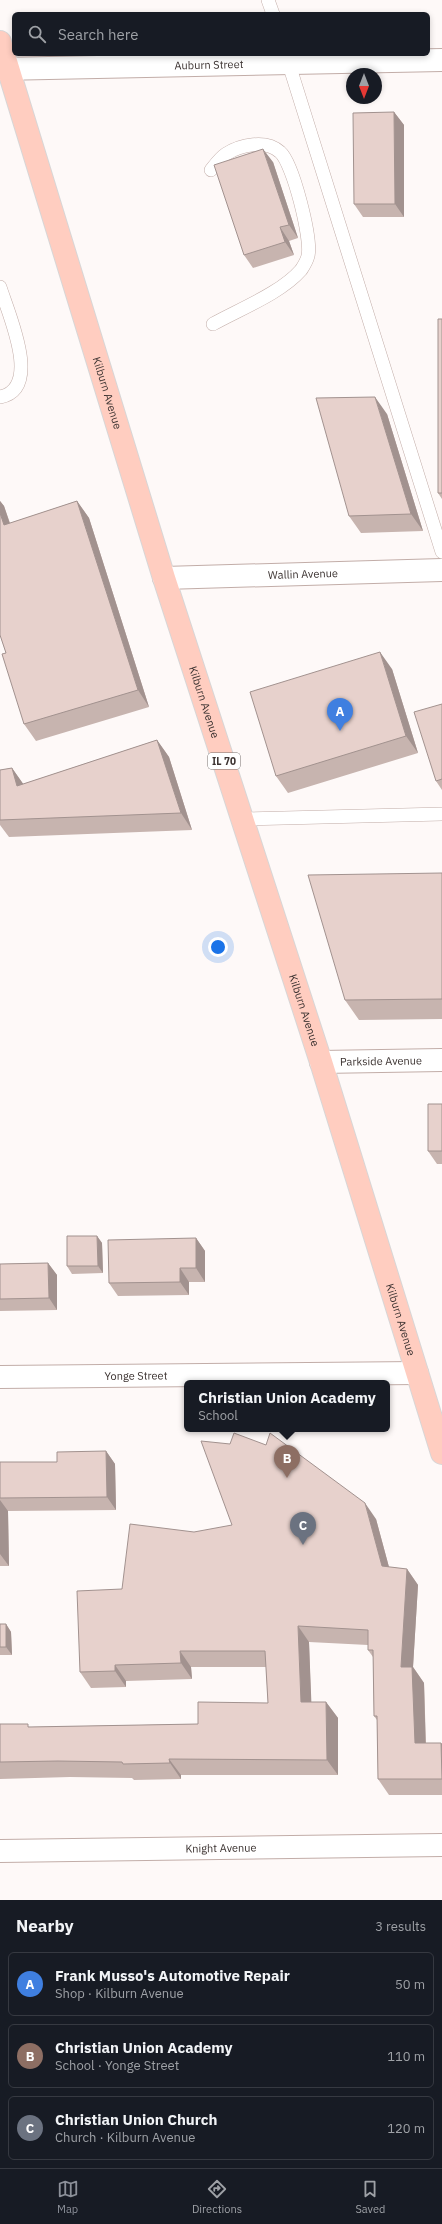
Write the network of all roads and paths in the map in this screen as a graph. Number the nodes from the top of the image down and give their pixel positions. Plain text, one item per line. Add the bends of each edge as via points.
1 (268, 0) edge
2 (272, 12) edge
3 (0, 42) edge
4 (288, 59) edge
5 (442, 60) edge
6 (4, 69) edge
7 (211, 170) dead end
8 (0, 287) edge
9 (213, 324) dead end
10 (0, 397) edge
11 (442, 552) edge
12 (442, 570) edge
13 (164, 578) junction
14 (442, 814) edge
15 (242, 819) junction
16 (442, 1060) edge
17 (321, 1062) junction
18 (417, 1374) junction
19 (0, 1377) edge
20 (442, 1453) edge
21 (442, 1845) edge
22 (0, 1851) edge

1 - 2 lane
3 - 6 main road, Kilburn Avenue / IL 70
4 - 5 street, Auburn Street
4 - 6 street, Auburn Street
4 - 11 lane
6 - 13 main road, Kilburn Avenue / IL 70
7 - 9 lane via 225,155 242,147 261,144 273,147 281,153 287,163 304,216 308,240 308,256 302,269 284,284
8 - 10 lane via 20,352 21,367 18,387
12 - 13 street, Wallin Avenue
13 - 15 main road, Kilburn Avenue / IL 70
14 - 15 lane
15 - 17 main road, Kilburn Avenue / IL 70
16 - 17 street, Parkside Avenue
17 - 18 main road, Kilburn Avenue / IL 70
18 - 19 street, Yonge Street
18 - 20 main road, Kilburn Avenue / IL 70
21 - 22 street, Knight Avenue

